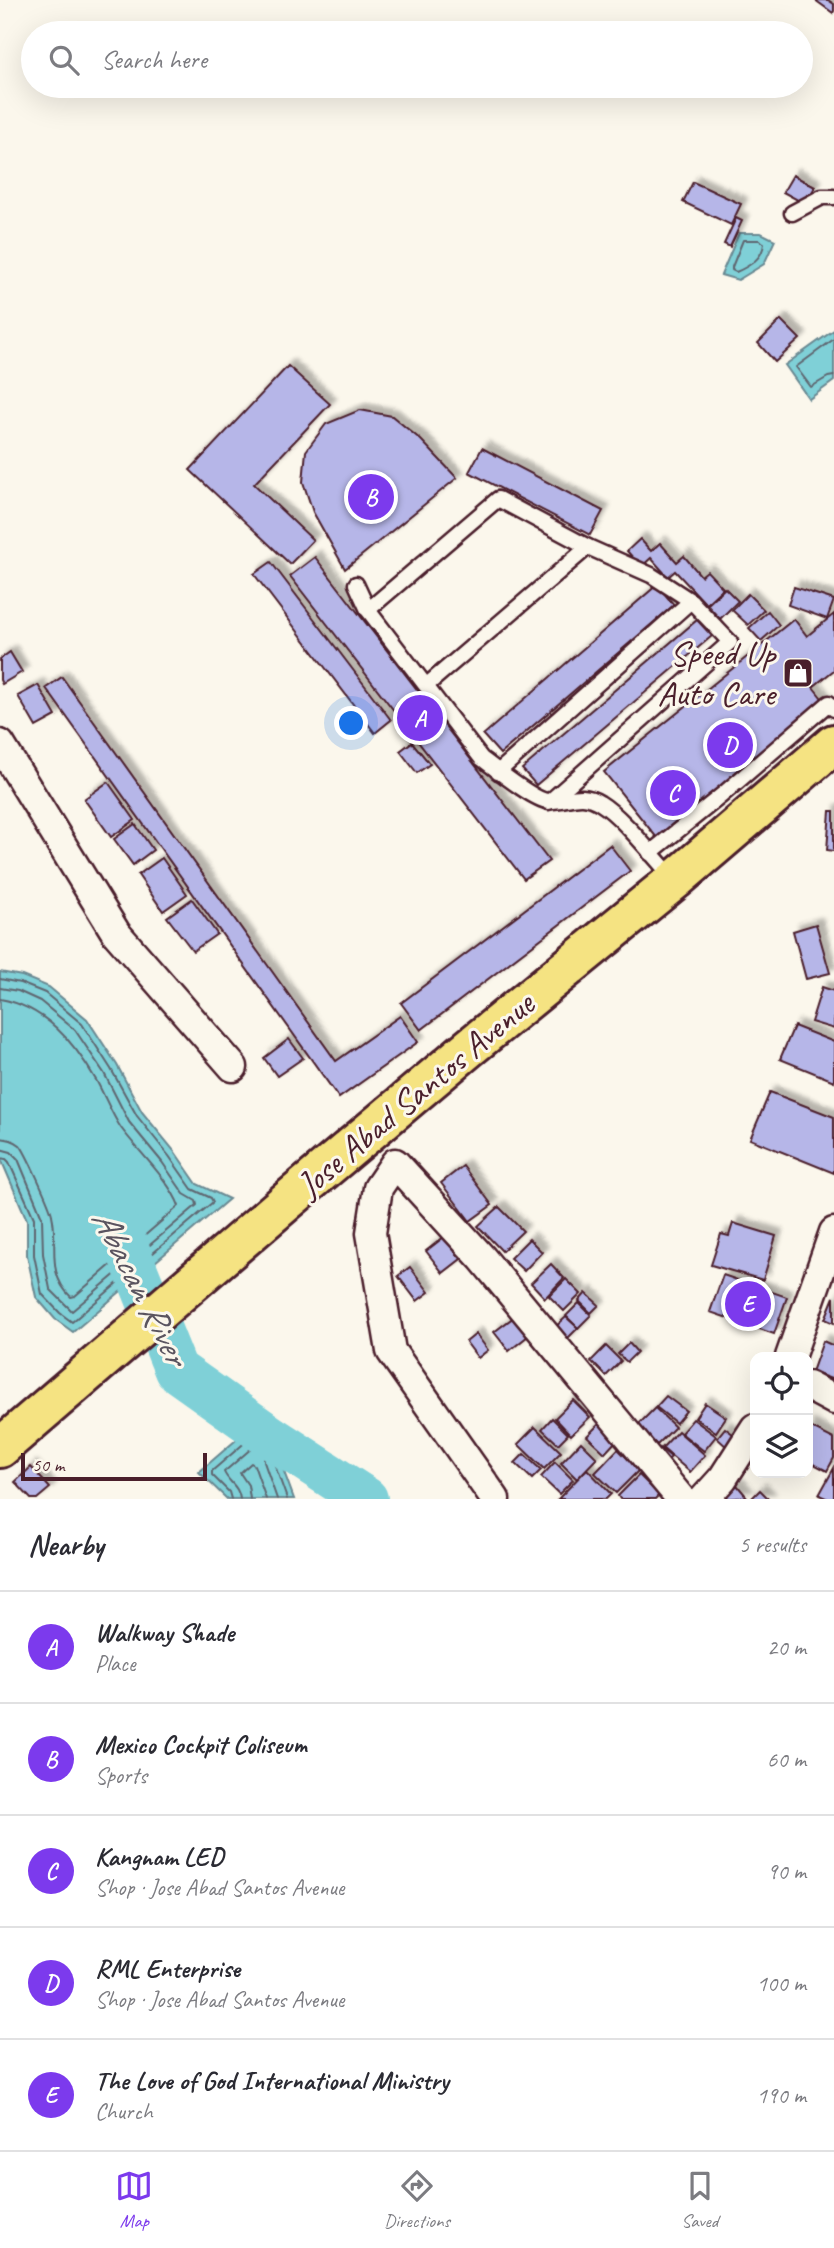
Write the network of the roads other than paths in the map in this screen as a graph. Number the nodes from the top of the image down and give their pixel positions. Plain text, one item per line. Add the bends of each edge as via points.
1 (834, 197) edge
2 (792, 213) dead end
3 (588, 547) junction
4 (356, 584) dead end
5 (691, 601) junction
6 (368, 610) junction
7 (427, 685) junction
8 (834, 709) edge
9 (0, 744) edge
10 (834, 744) edge
11 (498, 772) junction
12 (549, 802) junction
13 (662, 867) junction
14 (233, 1067) dead end
15 (832, 1248) edge
16 (792, 1352) edge
17 (813, 1389) edge
18 (834, 1400) edge
19 (750, 1436) edge
20 (0, 1448) edge
21 (495, 1499) edge
22 (681, 1499) edge
23 (704, 1499) edge

1 - 2 lane via 822,197
3 - 5 lane via 651,576
3 - 6 lane via 498,499
3 - 7 lane
4 - 6 lane
5 - 11 lane
5 - 12 lane via 730,642
6 - 7 lane
7 - 11 lane via 481,758
8 - 13 lane via 829,703 722,795
9 - 14 street via 116,933
10 - 13 highway, Jose Abad Santos Avenue
11 - 12 lane
12 - 13 lane via 580,796 599,802
13 - 20 highway, Jose Abad Santos Avenue via 469,1048
15 - 16 street
17 - 18 street
19 - 23 street
21 - 22 street via 391,1351 371,1233 378,1188 396,1163 474,1249

